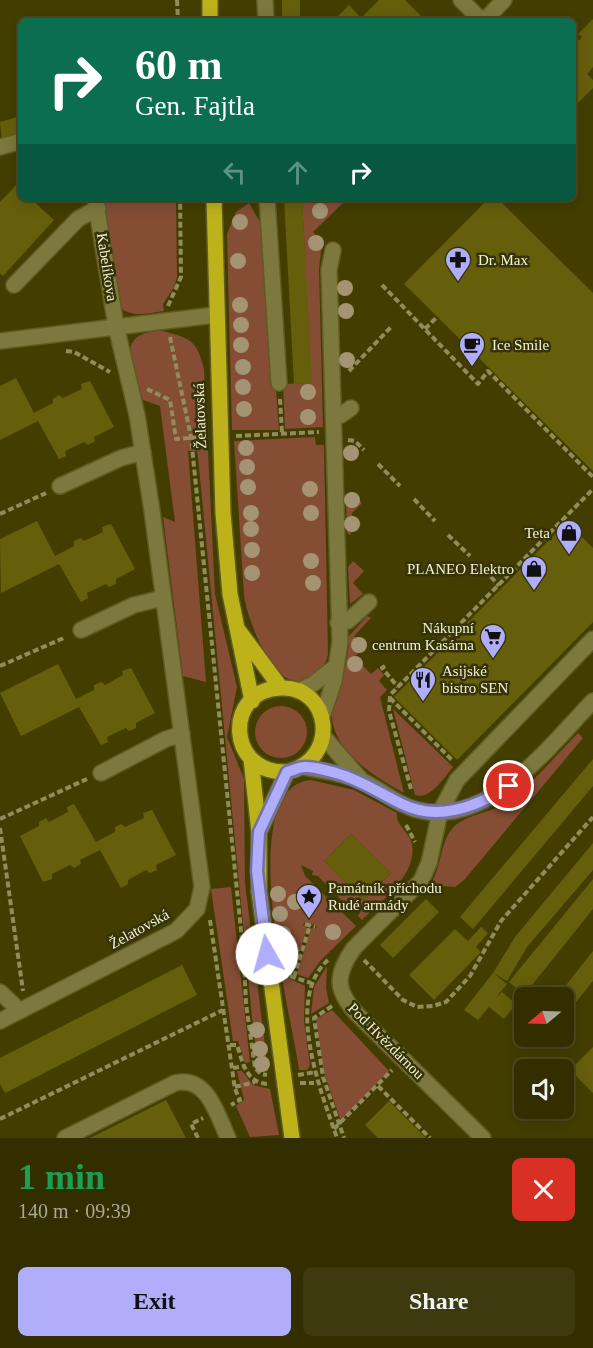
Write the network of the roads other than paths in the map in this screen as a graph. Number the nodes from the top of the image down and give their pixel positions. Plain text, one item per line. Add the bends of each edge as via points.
1 (210, 0) edge
2 (265, 0) edge
3 (461, 0) edge
4 (504, 0) edge
5 (210, 18) edge
6 (266, 18) edge
7 (480, 18) edge
8 (486, 18) edge
9 (18, 142) edge
10 (0, 147) edge
11 (213, 201) edge
12 (267, 201) edge
13 (97, 203) edge
14 (333, 250) dead end
15 (14, 285) dead end
16 (215, 315) junction
17 (116, 326) junction
18 (0, 341) edge
19 (279, 383) road end
20 (351, 408) dead end
21 (334, 417) junction
22 (143, 453) junction
23 (60, 486) road end
24 (163, 598) junction
25 (369, 602) dead end
26 (338, 623) junction
27 (81, 630) road end
28 (239, 630) junction
29 (593, 639) edge
30 (335, 667) junction
31 (281, 687) junction
32 (298, 691) junction
33 (252, 701) junction
34 (593, 701) edge
35 (322, 717) junction
36 (182, 734) junction
37 (323, 736) junction
38 (250, 759) junction
39 (303, 767) junction
40 (287, 772) junction
41 (101, 773) road end
42 (362, 781) junction
43 (440, 812) junction
44 (259, 832) junction
45 (0, 992) edge
46 (22, 1009) junction
47 (0, 1021) edge
48 (65, 1138) edge
49 (228, 1138) edge
50 (292, 1138) edge
51 (483, 1138) edge

1 - 5 main road
2 - 6 street
3 - 7 street
4 - 8 street
9 - 10 street
11 - 16 main road, Želatovská
12 - 19 street
13 - 15 street, Kabelíkova
13 - 17 street, Kabelíkova
14 - 21 street via 329,270 337,337
16 - 17 street
16 - 28 main road, Želatovská via 223,513 230,594
17 - 18 street
17 - 22 street, Želatovská
20 - 21 street
21 - 26 street via 341,484
22 - 23 street via 114,460
22 - 24 street, Želatovská
24 - 27 street via 134,605
24 - 36 street, Želatovská
25 - 26 street via 348,621
26 - 30 street
28 - 31 main road, Želatovská
28 - 33 main road, Želatovská
29 - 43 street, Pod Hvězdárnou via 463,772
30 - 32 street
30 - 35 street
31 - 32 main road
31 - 33 main road
32 - 35 main road
33 - 38 main road via 241,717 239,729 243,749
34 - 43 street via 509,786 491,798
35 - 37 main road
36 - 41 street
36 - 46 street, Želatovská via 201,864 202,894 192,917 176,931
37 - 39 main road via 317,753
37 - 42 street
38 - 40 main road via 267,770
38 - 44 main road
39 - 40 main road
39 - 42 street
40 - 44 main road
42 - 43 street via 414,809
43 - 51 street, Pod Hvězdárnou via 421,881 354,948 339,981 342,995 357,1014
44 - 50 main road via 259,891
45 - 46 street
46 - 47 street, Želatovská
48 - 49 street via 186,1080 196,1082 204,1090

